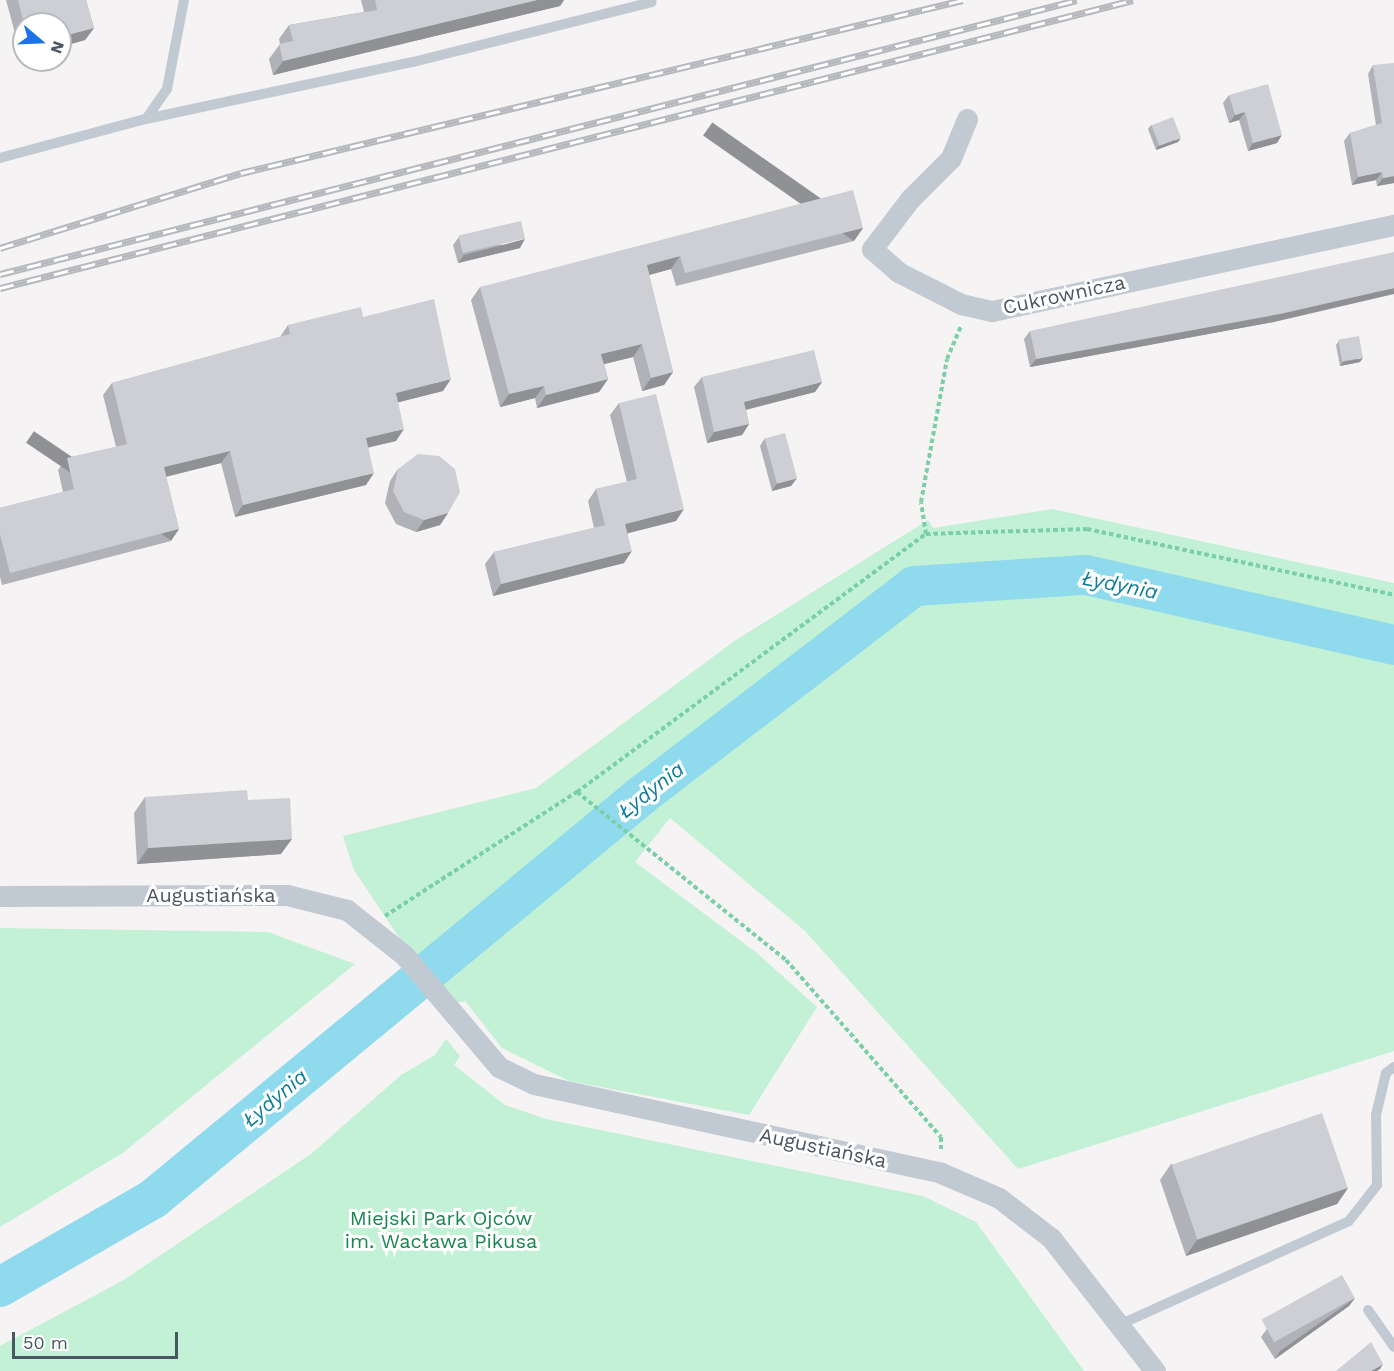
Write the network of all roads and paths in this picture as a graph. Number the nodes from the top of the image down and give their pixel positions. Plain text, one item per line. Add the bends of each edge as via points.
1 (184, 0) edge
2 (652, 2) dead end
3 (967, 119) dead end
4 (146, 120) junction
5 (0, 159) edge
6 (1394, 225) edge
7 (992, 311) junction
8 (926, 534) junction
9 (1394, 595) edge
10 (577, 792) junction
11 (0, 896) edge
12 (370, 926) junction
13 (1394, 1067) edge
14 (941, 1173) junction
15 (1368, 1310) dead end
16 (1119, 1325) junction
17 (1394, 1347) edge
18 (1155, 1371) edge

1 - 4 lane via 167,89
2 - 4 lane via 413,62
3 - 7 street, Cukrownicza via 951,158 910,199 873,249 898,272 961,304
4 - 5 lane
6 - 7 street, Cukrownicza
7 - 8 path via 964,318 947,359 921,502
8 - 9 path via 1087,529
8 - 10 path
10 - 12 path
10 - 14 path via 786,960 941,1137
11 - 12 street, Augustiańska via 287,895 347,910
12 - 14 street, Augustiańska via 404,955 499,1067 534,1084
13 - 16 lane via 1386,1074 1376,1115 1377,1185 1349,1221
14 - 16 street, Augustiańska via 999,1198 1051,1238
15 - 17 lane
16 - 18 street, Augustiańska

